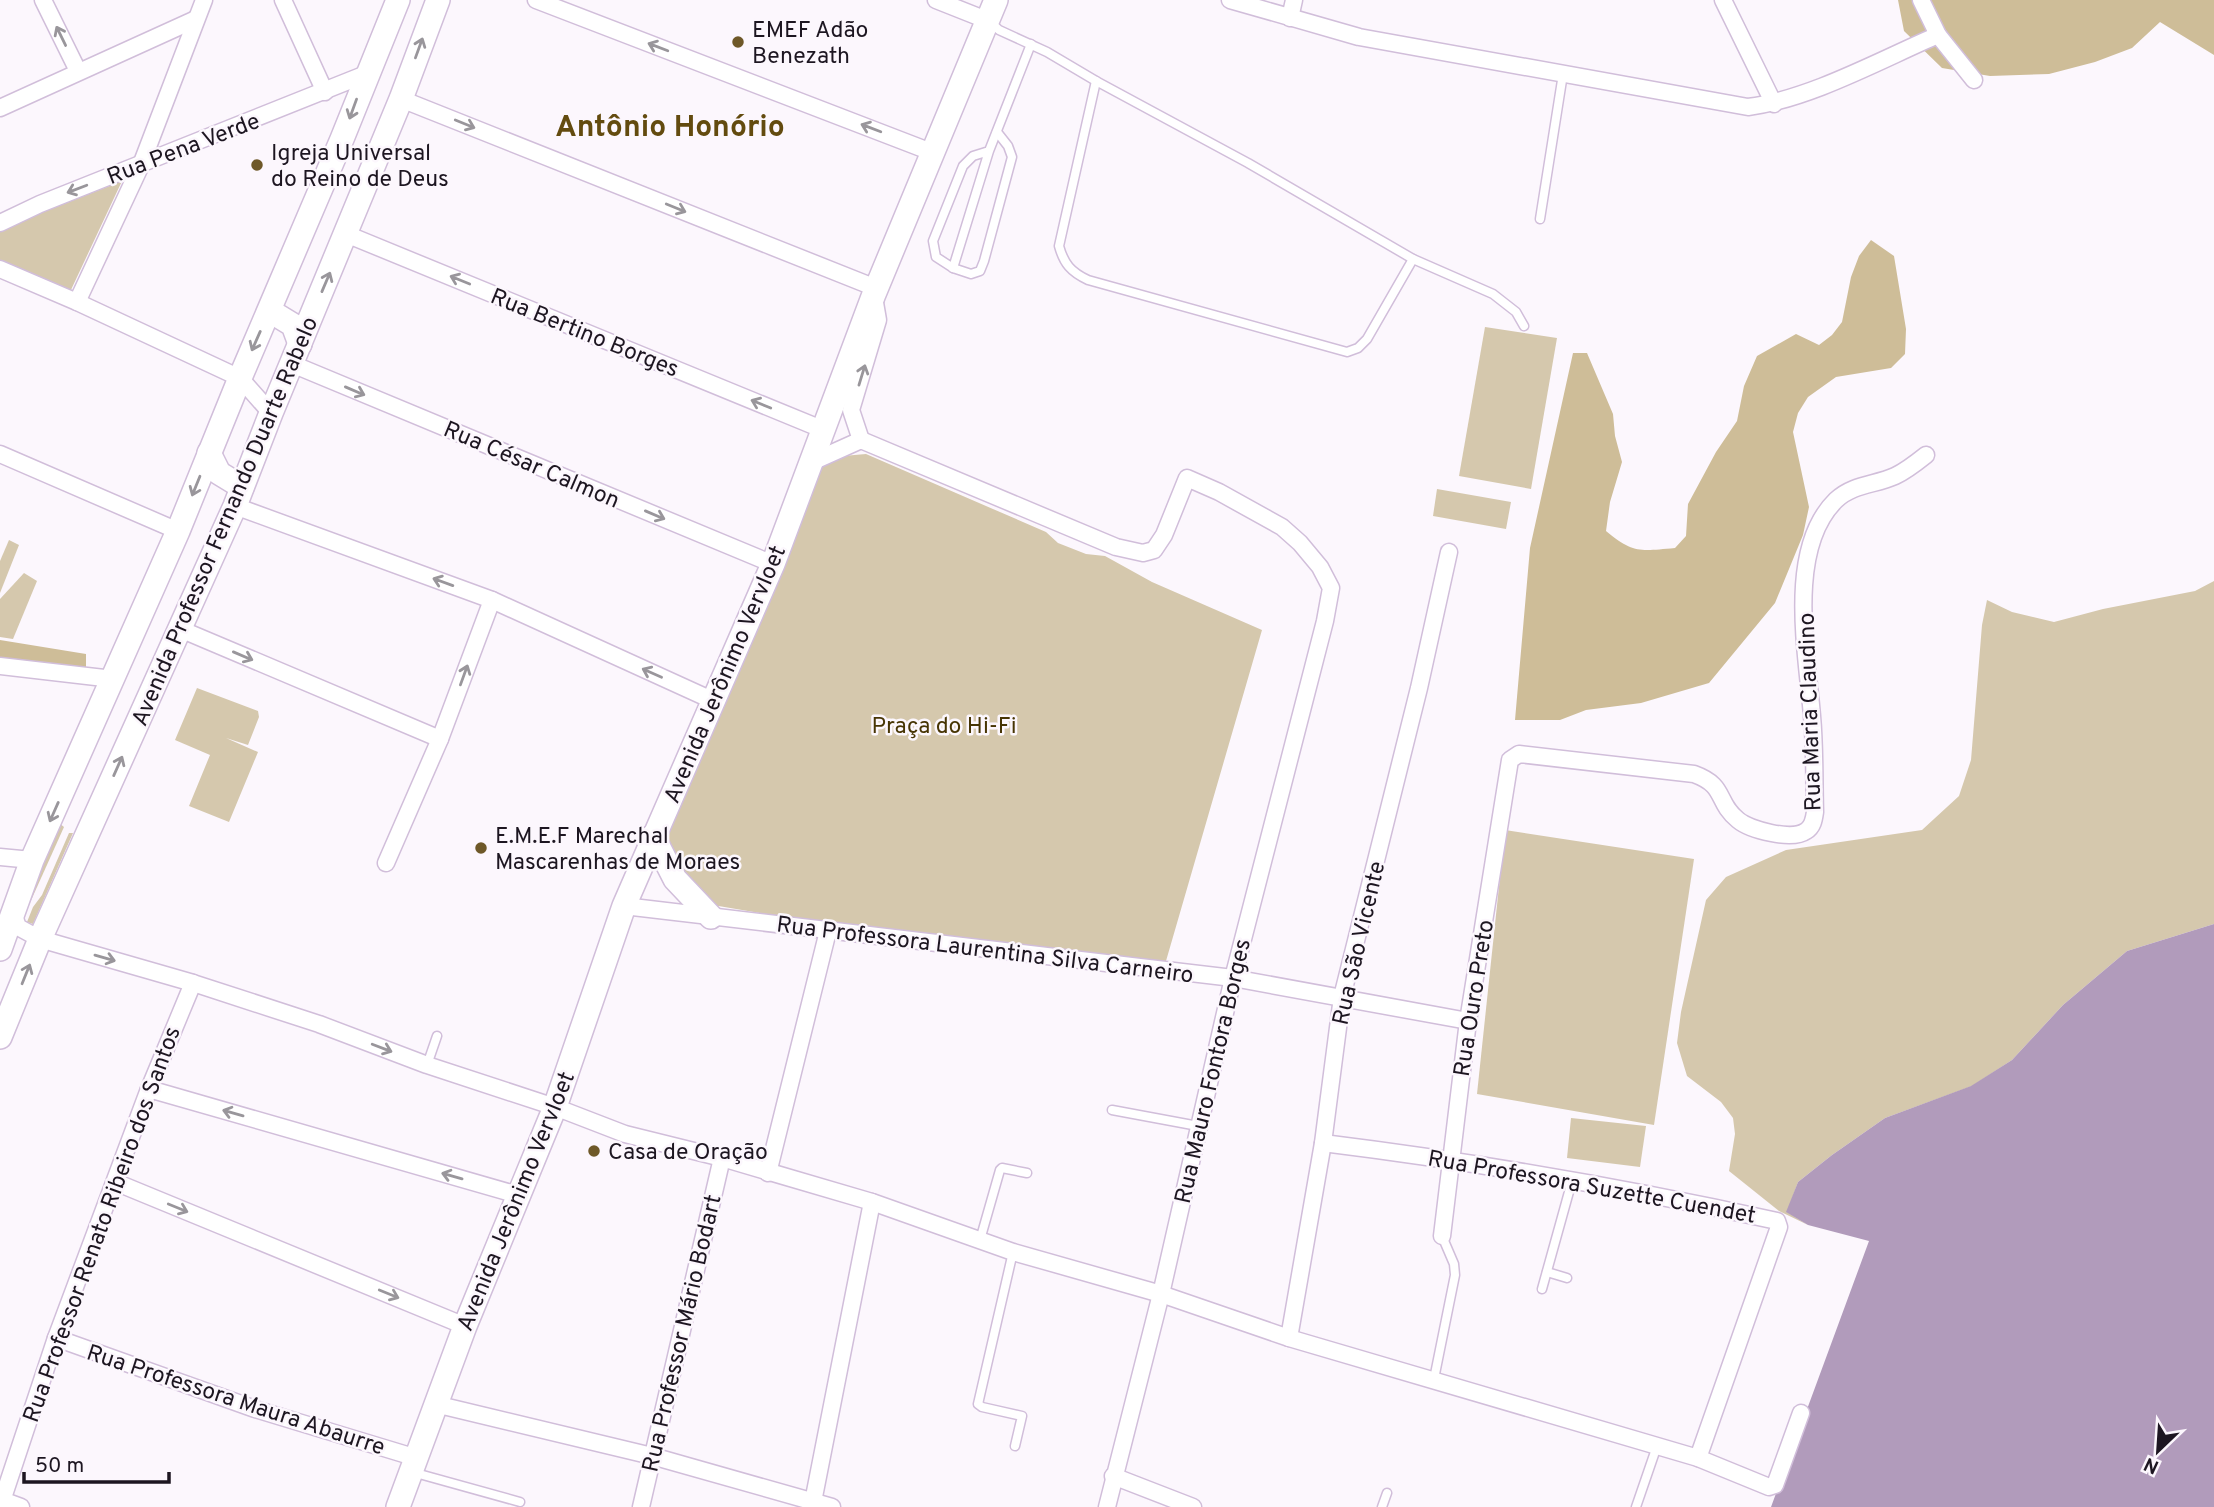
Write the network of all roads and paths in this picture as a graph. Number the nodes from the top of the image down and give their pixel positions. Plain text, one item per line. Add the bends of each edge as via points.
1 (43, 0) edge
2 (204, 0) edge
3 (283, 0) edge
4 (398, 0) edge
5 (438, 0) edge
6 (536, 0) edge
7 (936, 0) edge
8 (1230, 0) edge
9 (1294, 0) edge
10 (1723, 0) edge
11 (1921, 0) edge
12 (992, 11) edge
13 (1290, 18) junction
14 (196, 19) junction
15 (1938, 35) junction
16 (1031, 44) junction
17 (78, 71) junction
18 (1563, 74) junction
19 (366, 75) junction
20 (1974, 80) dead end
21 (1096, 81) junction
22 (325, 92) junction
23 (401, 99) junction
24 (1774, 104) junction
25 (0, 108) edge
26 (997, 132) junction
27 (989, 151) junction
28 (934, 153) junction
29 (141, 165) junction
30 (1539, 219) dead end
31 (0, 223) edge
32 (346, 234) junction
33 (1413, 259) junction
34 (953, 268) junction
35 (0, 269) edge
36 (875, 291) junction
37 (77, 302) junction
38 (270, 311) junction
39 (1524, 326) dead end
40 (296, 354) junction
41 (240, 378) junction
42 (271, 413) junction
43 (824, 430) junction
44 (861, 440) junction
45 (209, 453) junction
46 (0, 454) edge
47 (1926, 455) dead end
48 (812, 462) junction
49 (238, 496) junction
50 (178, 531) junction
51 (1449, 552) dead end
52 (773, 564) junction
53 (492, 600) junction
54 (180, 629) junction
55 (0, 666) edge
56 (113, 679) junction
57 (714, 701) junction
58 (440, 739) junction
59 (1510, 760) joint
60 (653, 836) junction
61 (0, 857) edge
62 (32, 860) junction
63 (386, 863) dead end
64 (624, 906) junction
65 (13, 914) junction
66 (711, 917) junction
67 (828, 931) junction
68 (40, 939) junction
69 (0, 949) edge
70 (1233, 978) junction
71 (193, 983) junction
72 (1342, 997) junction
73 (1468, 1021) junction
74 (437, 1035) dead end
75 (0, 1037) edge
76 (427, 1065) junction
77 (149, 1089) junction
78 (555, 1107) junction
79 (1112, 1110) dead end
80 (1198, 1126) junction
81 (1323, 1143) junction
82 (722, 1158) junction
83 (1450, 1159) junction
84 (768, 1172) junction
85 (1027, 1173) dead end
86 (1572, 1180) junction
87 (115, 1182) junction
88 (518, 1195) junction
89 (872, 1202) junction
90 (1442, 1236) joint
91 (980, 1240) junction
92 (1013, 1252) junction
93 (1547, 1272) junction
94 (1567, 1278) dead end
95 (1542, 1289) dead end
96 (1161, 1294) junction
97 (465, 1326) junction
98 (57, 1338) junction
99 (1289, 1338) junction
100 (1434, 1379) junction
101 (435, 1404) junction
102 (1801, 1413) dead end
103 (1015, 1446) dead end
104 (1657, 1446) junction
105 (652, 1456) junction
106 (8, 1457) edge
107 (1698, 1458) junction
108 (414, 1465) junction
109 (1114, 1476) junction
110 (1387, 1493) dead end
111 (520, 1502) dead end
112 (1, 1503) edge
113 (812, 1504) edge
114 (21, 1507) edge
115 (398, 1507) edge
116 (641, 1507) edge
117 (832, 1507) edge
118 (1107, 1507) edge
119 (1193, 1507) edge
120 (1382, 1507) edge
121 (1636, 1507) edge

17 -> 1 street
2 - 14 street
3 - 22 street
4 - 19 street, Avenida Professor Fernando Duarte Rabelo
23 -> 5 street, Avenida Professor Fernando Duarte Rabelo
28 -> 6 street
7 - 12 street
8 - 13 street
9 - 13 street
10 - 24 street
11 - 15 street
12 - 16 lane via 999,30
12 - 28 street, Avenida Jerônimo Vervloet
13 - 18 street via 1359,37
14 - 17 street
14 - 29 street
15 - 20 street
15 - 24 street
16 - 21 lane
16 - 26 lane
17 - 25 street
18 - 24 street via 1748,107
18 - 30 lane
19 - 22 street, Rua Pena Verde
19 -> 38 street, Avenida Professor Fernando Duarte Rabelo
21 - 33 lane
21 - 33 lane via 1059,246 1063,261 1074,273 1347,352 1367,340
22 - 29 street, Rua Pena Verde
23 - 32 street, Avenida Professor Fernando Duarte Rabelo
23 -> 36 street
26 - 27 lane
26 - 34 lane via 1012,157 984,261 979,271 971,274
27 - 34 lane
27 - 34 lane via 973,156 963,166 933,241 936,257
28 - 36 street, Avenida Jerônimo Vervloet
29 -> 31 street, Rua Pena Verde
29 - 37 street
40 -> 32 street, Avenida Professor Fernando Duarte Rabelo
43 -> 32 street, Rua Bertino Borges
33 - 39 lane via 1493,294 1516,312
35 - 37 street
36 - 43 street, Avenida Jerônimo Vervloet
44 -> 36 street via 851,410 878,320
37 - 41 street
38 - 40 street via 293,325
38 -> 41 street, Avenida Professor Fernando Duarte Rabelo
40 - 42 street, Avenida Professor Fernando Duarte Rabelo
40 -> 52 street, Rua César Calmon
41 - 42 street
41 - 45 street, Avenida Professor Fernando Duarte Rabelo
42 - 49 street, Avenida Professor Fernando Duarte Rabelo
43 - 48 street, Avenida Jerônimo Vervloet
44 - 48 street
44 - 70 street, Rua Mauro Fontora Borges via 1116,547 1143,553 1154,550 1164,535 1187,478 1282,527 1320,566 1331,589
45 - 49 street
45 -> 50 street, Avenida Professor Fernando Duarte Rabelo
46 - 50 street
47 - 59 street, Rua Maria Claudino via 1893,477 1859,486 1838,498 1817,528 1807,554 1804,628 1813,718 1815,812 1813,824 1805,832 1791,835 1753,829 1729,811 1715,784 1694,774 1519,754
48 - 52 street, Avenida Jerônimo Vervloet
53 -> 49 street
49 - 54 street, Avenida Professor Fernando Duarte Rabelo
50 - 56 street, Avenida Professor Fernando Duarte Rabelo
51 - 72 street, Rua São Vicente
52 - 57 street, Avenida Jerônimo Vervloet
57 -> 53 street
58 -> 53 street
54 -> 58 street
68 -> 54 street, Avenida Professor Fernando Duarte Rabelo
55 - 56 street
56 -> 62 street, Avenida Professor Fernando Duarte Rabelo
57 - 60 street, Avenida Jerônimo Vervloet
58 - 63 street
59 - 73 street, Rua Ouro Preto
60 - 64 street, Avenida Jerônimo Vervloet
60 - 66 street via 675,879
61 - 62 street
62 - 65 street, Avenida Professor Fernando Duarte Rabelo
64 - 66 street, Rua Professora Laurentina Silva Carneiro
64 - 78 street, Avenida Jerônimo Vervloet
65 - 68 street via 18,927
65 - 69 street, Avenida Professor Fernando Duarte Rabelo
66 - 67 street, Rua Professora Laurentina Silva Carneiro
67 - 70 street, Rua Professora Laurentina Silva Carneiro
67 - 84 street
68 -> 71 street
75 -> 68 street, Avenida Professor Fernando Duarte Rabelo
70 - 72 street, Rua Professora Laurentina Silva Carneiro
70 - 80 street, Rua Mauro Fontora Borges
71 -> 76 street
71 - 77 street, Rua Professor Renato Ribeiro dos Santos
72 - 73 street, Rua Professora Laurentina Silva Carneiro
72 - 81 street, Rua São Vicente
73 - 83 street, Rua Ouro Preto
74 - 76 lane
76 - 78 street
77 - 87 street, Rua Professor Renato Ribeiro dos Santos
88 -> 77 street
78 - 82 street via 625,1134
78 - 88 street, Avenida Jerônimo Vervloet
79 - 80 lane
80 - 96 street, Rua Mauro Fontora Borges
81 - 83 street, Rua Professora Suzette Cuendet
81 - 99 street, Rua São Vicente
82 - 84 street
82 - 105 street, Rua Professor Mário Bodart
83 - 86 street, Rua Professora Suzette Cuendet
83 - 90 street, Rua Ouro Preto
84 - 89 street
85 - 91 lane via 1000,1170
86 - 93 lane
86 - 107 street, Rua Professora Suzette Cuendet via 1657,1194 1779,1223
87 -> 97 street
87 - 98 street, Rua Professor Renato Ribeiro dos Santos
88 - 97 street, Avenida Jerônimo Vervloet
89 - 91 street
89 - 113 street
90 - 100 lane via 1455,1275
91 - 92 street
92 - 96 street
92 - 103 lane via 978,1404 1022,1416
93 - 94 lane
93 - 95 lane
96 - 99 street
96 - 109 street, Rua Mauro Fontora Borges
97 - 101 street, Avenida Jerônimo Vervloet
98 - 106 street, Rua Professor Renato Ribeiro dos Santos
98 - 108 street, Rua Professora Maura Abaurre
99 - 100 street
100 - 104 street
101 - 105 street
101 - 108 street, Avenida Jerônimo Vervloet
102 - 107 street via 1775,1485
104 - 107 street
104 - 121 lane
105 - 113 street
105 - 116 street, Rua Professor Mário Bodart
106 - 112 street, Rua Professor Renato Ribeiro dos Santos
108 - 111 lane
108 - 115 street, Avenida Jerônimo Vervloet
109 - 118 street, Rua Mauro Fontora Borges
109 - 119 street
110 - 120 lane
112 - 114 street
113 - 117 street

